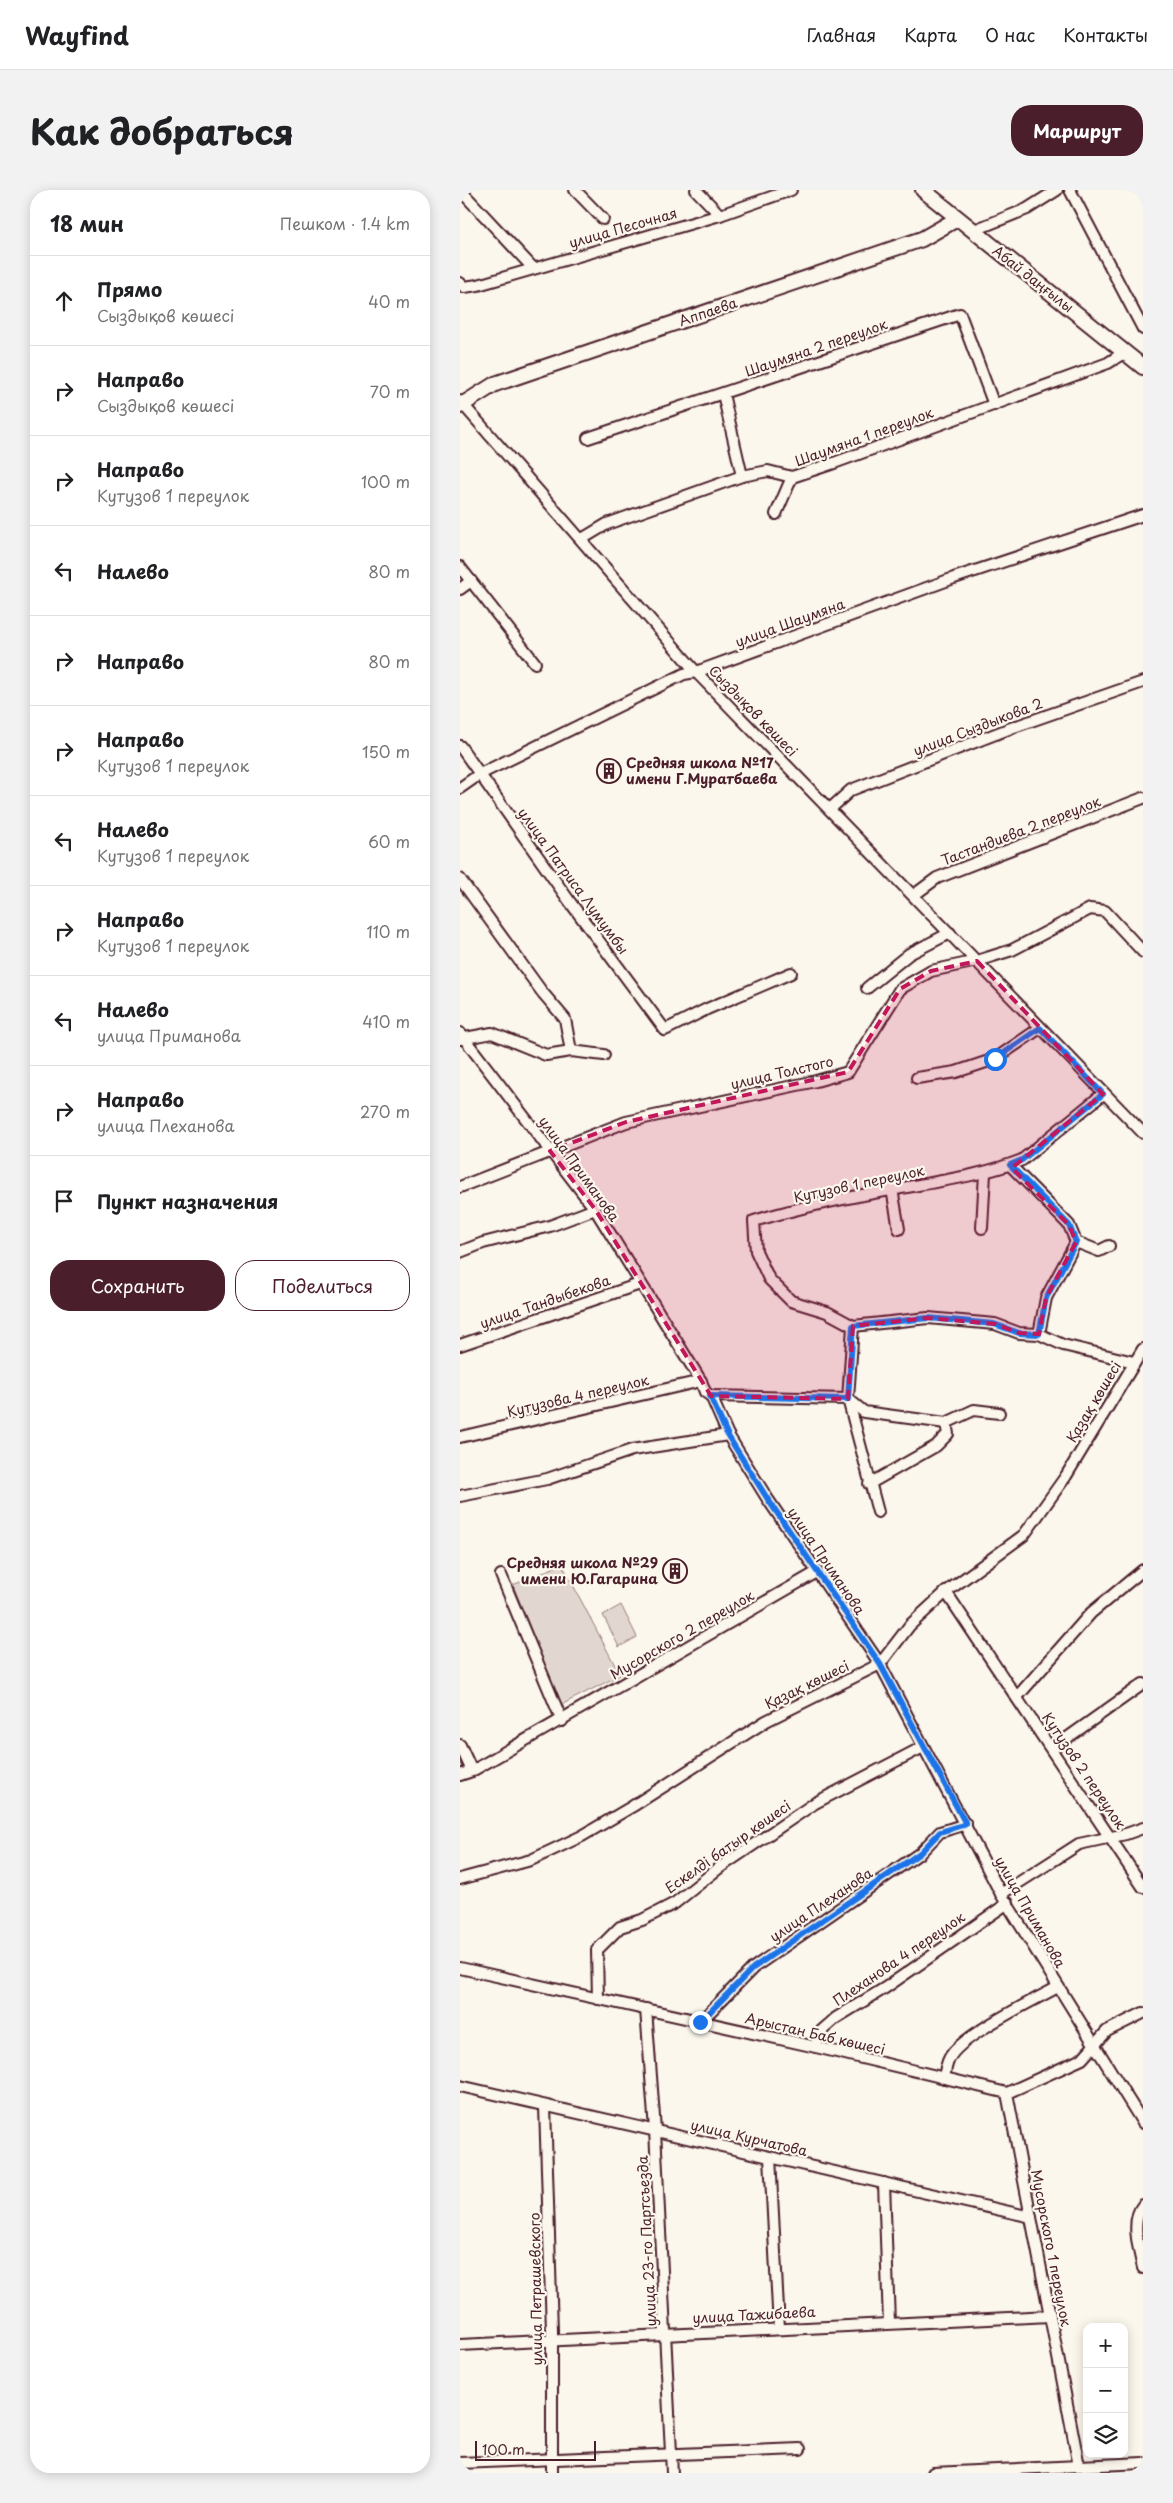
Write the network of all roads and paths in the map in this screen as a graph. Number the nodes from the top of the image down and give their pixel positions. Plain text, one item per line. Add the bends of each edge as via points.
1 (574, 190) edge
2 (696, 190) edge
3 (791, 190) edge
4 (923, 190) edge
5 (1057, 190) edge
6 (1070, 190) edge
7 (463, 194) edge
8 (720, 214) junction
9 (603, 219) dead end
10 (957, 219) junction
11 (972, 231) junction
12 (533, 268) junction
13 (460, 283) edge
14 (1143, 329) edge
15 (1125, 352) junction
16 (1143, 366) edge
17 (723, 394) junction
18 (461, 403) edge
19 (994, 405) junction
20 (588, 438) dead end
21 (742, 476) junction
22 (792, 477) junction
23 (776, 514) dead end
24 (1143, 515) edge
25 (582, 539) junction
26 (460, 567) edge
27 (471, 581) junction
28 (460, 589) edge
29 (535, 663) dead end
30 (696, 672) junction
31 (1143, 682) edge
32 (460, 746) edge
33 (480, 774) junction
34 (460, 788) edge
35 (1143, 798) edge
36 (830, 809) junction
37 (460, 879) edge
38 (914, 895) junction
39 (950, 933) junction
40 (1143, 952) edge
41 (977, 961) junction
42 (791, 973) dead end
43 (867, 988) dead end
44 (1040, 1028) junction
45 (461, 1037) edge
46 (572, 1050) junction
47 (604, 1055) dead end
48 (917, 1078) dead end
49 (1103, 1094) junction
50 (1143, 1133) edge
51 (550, 1151) junction
52 (1010, 1165) junction
53 (985, 1173) junction
54 (460, 1187) edge
55 (892, 1190) junction
56 (595, 1209) junction
57 (982, 1228) dead end
58 (899, 1229) dead end
59 (1076, 1242) junction
60 (1109, 1246) dead end
61 (460, 1252) edge
62 (640, 1284) junction
63 (853, 1326) junction
64 (1039, 1334) junction
65 (460, 1345) edge
66 (1143, 1349) edge
67 (1134, 1362) junction
68 (701, 1381) junction
69 (710, 1396) junction
70 (848, 1399) junction
71 (999, 1412) dead end
72 (946, 1423) junction
73 (728, 1436) junction
74 (460, 1437) edge
75 (869, 1484) junction
76 (460, 1496) edge
77 (878, 1512) dead end
78 (1143, 1570) edge
79 (816, 1572) junction
80 (501, 1575) dead end
81 (946, 1592) junction
82 (880, 1664) junction
83 (1143, 1684) edge
84 (1017, 1697) junction
85 (562, 1721) junction
86 (460, 1745) edge
87 (923, 1747) junction
88 (1052, 1748) junction
89 (472, 1771) junction
90 (460, 1775) edge
91 (966, 1824) junction
92 (1143, 1828) edge
93 (1111, 1837) junction
94 (460, 1879) edge
95 (1143, 1886) edge
96 (1004, 1899) junction
97 (460, 1968) edge
98 (1058, 1988) junction
99 (598, 1999) junction
100 (646, 2009) junction
101 (1143, 2013) edge
102 (700, 2022) junction
103 (1093, 2044) junction
104 (816, 2047) junction
105 (944, 2078) junction
106 (460, 2086) edge
107 (1007, 2093) junction
108 (545, 2106) junction
109 (1143, 2123) edge
110 (655, 2130) junction
111 (770, 2157) junction
112 (884, 2183) junction
113 (1143, 2205) edge
114 (1031, 2216) junction
115 (1143, 2268) edge
116 (1050, 2316) junction
117 (889, 2323) junction
118 (779, 2328) junction
119 (665, 2333) junction
120 (551, 2340) junction
121 (460, 2345) edge
122 (800, 2449) dead end
123 (670, 2453) junction
124 (552, 2459) junction
125 (460, 2463) edge
126 (1143, 2463) edge
127 (1079, 2466) junction
128 (552, 2473) edge
129 (672, 2473) edge
130 (932, 2473) edge

1 - 9 street, улица Песочная
2 - 8 street
3 - 8 street, улица Песочная
4 - 10 street, Абай даңғылы
5 - 11 street via 1027,209
6 - 14 street
7 - 12 street
8 - 12 street, улица Песочная
10 - 11 street, Абай даңғылы
10 - 18 street, Аппаева via 922,239 495,384
11 - 15 street, Абай даңғылы
12 - 13 street, улица Песочная via 478,285 464,287
15 - 16 street, Абай даңғылы
15 - 19 street, Шаумяна 1 переулок via 1108,363
17 - 19 street, Шаумяна 2 переулок via 960,314
17 - 20 street, Шаумяна 2 переулок
17 - 21 street
18 - 25 street, Сыздықов көшесі
19 - 22 street, Шаумяна 1 переулок
21 - 22 street, Шаумяна 1 переулок via 768,471
21 - 25 street, Шаумяна 1 переулок via 607,524
22 - 23 street
24 - 30 street, улица Шаумяна via 954,578
25 - 30 street, Сыздықов көшесі
26 - 27 street
27 - 28 street
27 - 29 street
30 - 33 street, улица Шаумяна via 663,682
30 - 36 street, Сыздықов көшесі
31 - 36 street, улица Сыздыкова 2 via 1010,728 851,790
32 - 33 street, улица Патриса Лумумбы
33 - 34 street, улица Шаумяна
33 - 42 street, улица Патриса Лумумбы via 665,1030
35 - 38 street, Тастандиева 2 переулок via 937,878
36 - 38 street, Сыздықов көшесі
37 - 46 street via 542,992 566,1018
38 - 39 street, Сыздықов көшесі
39 - 41 street, Сыздықов көшесі
39 - 43 street via 909,954
40 - 41 street, улица Толстого via 1105,910 1090,909 1012,950
41 - 44 street, Сыздықов көшесі
41 - 51 street, улица Толстого via 931,971 900,989 848,1072 626,1122
44 - 48 street via 995,1059 956,1072
44 - 49 street, Сыздықов көшесі
45 - 46 street via 492,1033 546,1055
45 - 51 street, улица Приманова
46 - 47 street
49 - 50 street, Сыздықов көшесі
49 - 52 street, Кутузов 1 переулок via 1022,1160
51 - 54 street, улица Толстого
51 - 56 street, улица Приманова
52 - 53 street, Кутузов 1 переулок
52 - 59 street via 1069,1225
53 - 55 street, Кутузов 1 переулок
53 - 57 street
55 - 58 street
55 - 63 street, Кутузов 1 переулок via 754,1221 756,1251 769,1279 791,1301 827,1312
56 - 61 street via 550,1226
56 - 62 street, улица Приманова
59 - 60 street via 1099,1251
59 - 64 street via 1046,1298
62 - 65 street, улица Тандыбекова
62 - 68 street, улица Приманова
63 - 64 street via 928,1318 994,1324 1019,1333
63 - 70 street
64 - 67 street via 1063,1345
66 - 67 street, Қазақ көшесі
67 - 81 street, Қазақ көшесі via 1066,1476 1024,1535
68 - 69 street, улица Приманова
68 - 74 street, Кутузова 4 переулок
69 - 70 street
69 - 73 street, улица Приманова
70 - 72 street via 864,1412
70 - 75 street
71 - 72 street via 974,1410
72 - 75 street via 948,1434 936,1446
73 - 76 street via 632,1450 547,1479
73 - 79 street, улица Приманова
75 - 77 street
78 - 84 street via 1091,1614
79 - 82 street, улица Приманова
79 - 85 street, Мусорского 2 переулок
80 - 85 street
81 - 82 street, Қазақ көшесі via 910,1625
81 - 84 street, Кутузов 2 переулок
82 - 87 street, улица Приманова
82 - 94 street, Қазақ көшесі via 766,1721 582,1836 531,1860
83 - 88 street
84 - 88 street, Кутузов 2 переулок
85 - 89 street, Мусорского 2 переулок
86 - 89 street
87 - 91 street, улица Приманова
87 - 99 street, Ескелді батыр көшесі via 815,1803 719,1868 675,1903 620,1927 597,1950
88 - 93 street, Кутузов 2 переулок
89 - 90 street, Мусорского 2 переулок
91 - 96 street, улица Приманова
91 - 102 street, улица Плеханова via 940,1832 920,1853 753,1968
92 - 93 street
93 - 95 street, Кутузов 2 переулок
93 - 96 street via 1079,1844
96 - 98 street, улица Приманова
96 - 104 street, Плеханова 4 переулок via 885,1988 836,2018 819,2033
97 - 99 street, Арыстан Баб көшесі
98 - 103 street, улица Приманова
98 - 105 street via 970,2038 949,2058
99 - 100 street, Арыстан Баб көшесі
100 - 102 street, Арыстан Баб көшесі
100 - 110 street, улица 23-го Партсъезда
101 - 103 street via 1107,2031
102 - 104 street, Арыстан Баб көшесі
103 - 107 street via 1082,2059
103 - 109 street, улица Приманова
104 - 105 street, Арыстан Баб көшесі
105 - 107 street, Арыстан Баб көшесі
106 - 108 street, улица Курчатова
107 - 114 street, Мусорского 1 переулок
108 - 110 street, улица Курчатова
108 - 120 street, улица Петрашевского
110 - 111 street, улица Курчатова
110 - 119 street, улица 23-го Партсъезда
111 - 112 street, улица Курчатова
111 - 118 street
112 - 114 street, улица Курчатова
112 - 117 street
113 - 115 street via 1137,2214 1136,2225
114 - 116 street, Мусорского 1 переулок
116 - 117 street, улица Тажибаева
116 - 127 street, Мусорского 1 переулок
117 - 118 street, улица Тажибаева
118 - 119 street, улица Тажибаева
119 - 120 street, улица Тажибаева
119 - 123 street, улица 23-го Партсъезда
120 - 121 street, улица Тажибаева
120 - 124 street, улица Петрашевского
122 - 123 street
123 - 124 street
123 - 129 street, улица 23-го Партсъезда
124 - 125 street
124 - 128 street, улица Петрашевского
126 - 127 street
127 - 130 street

